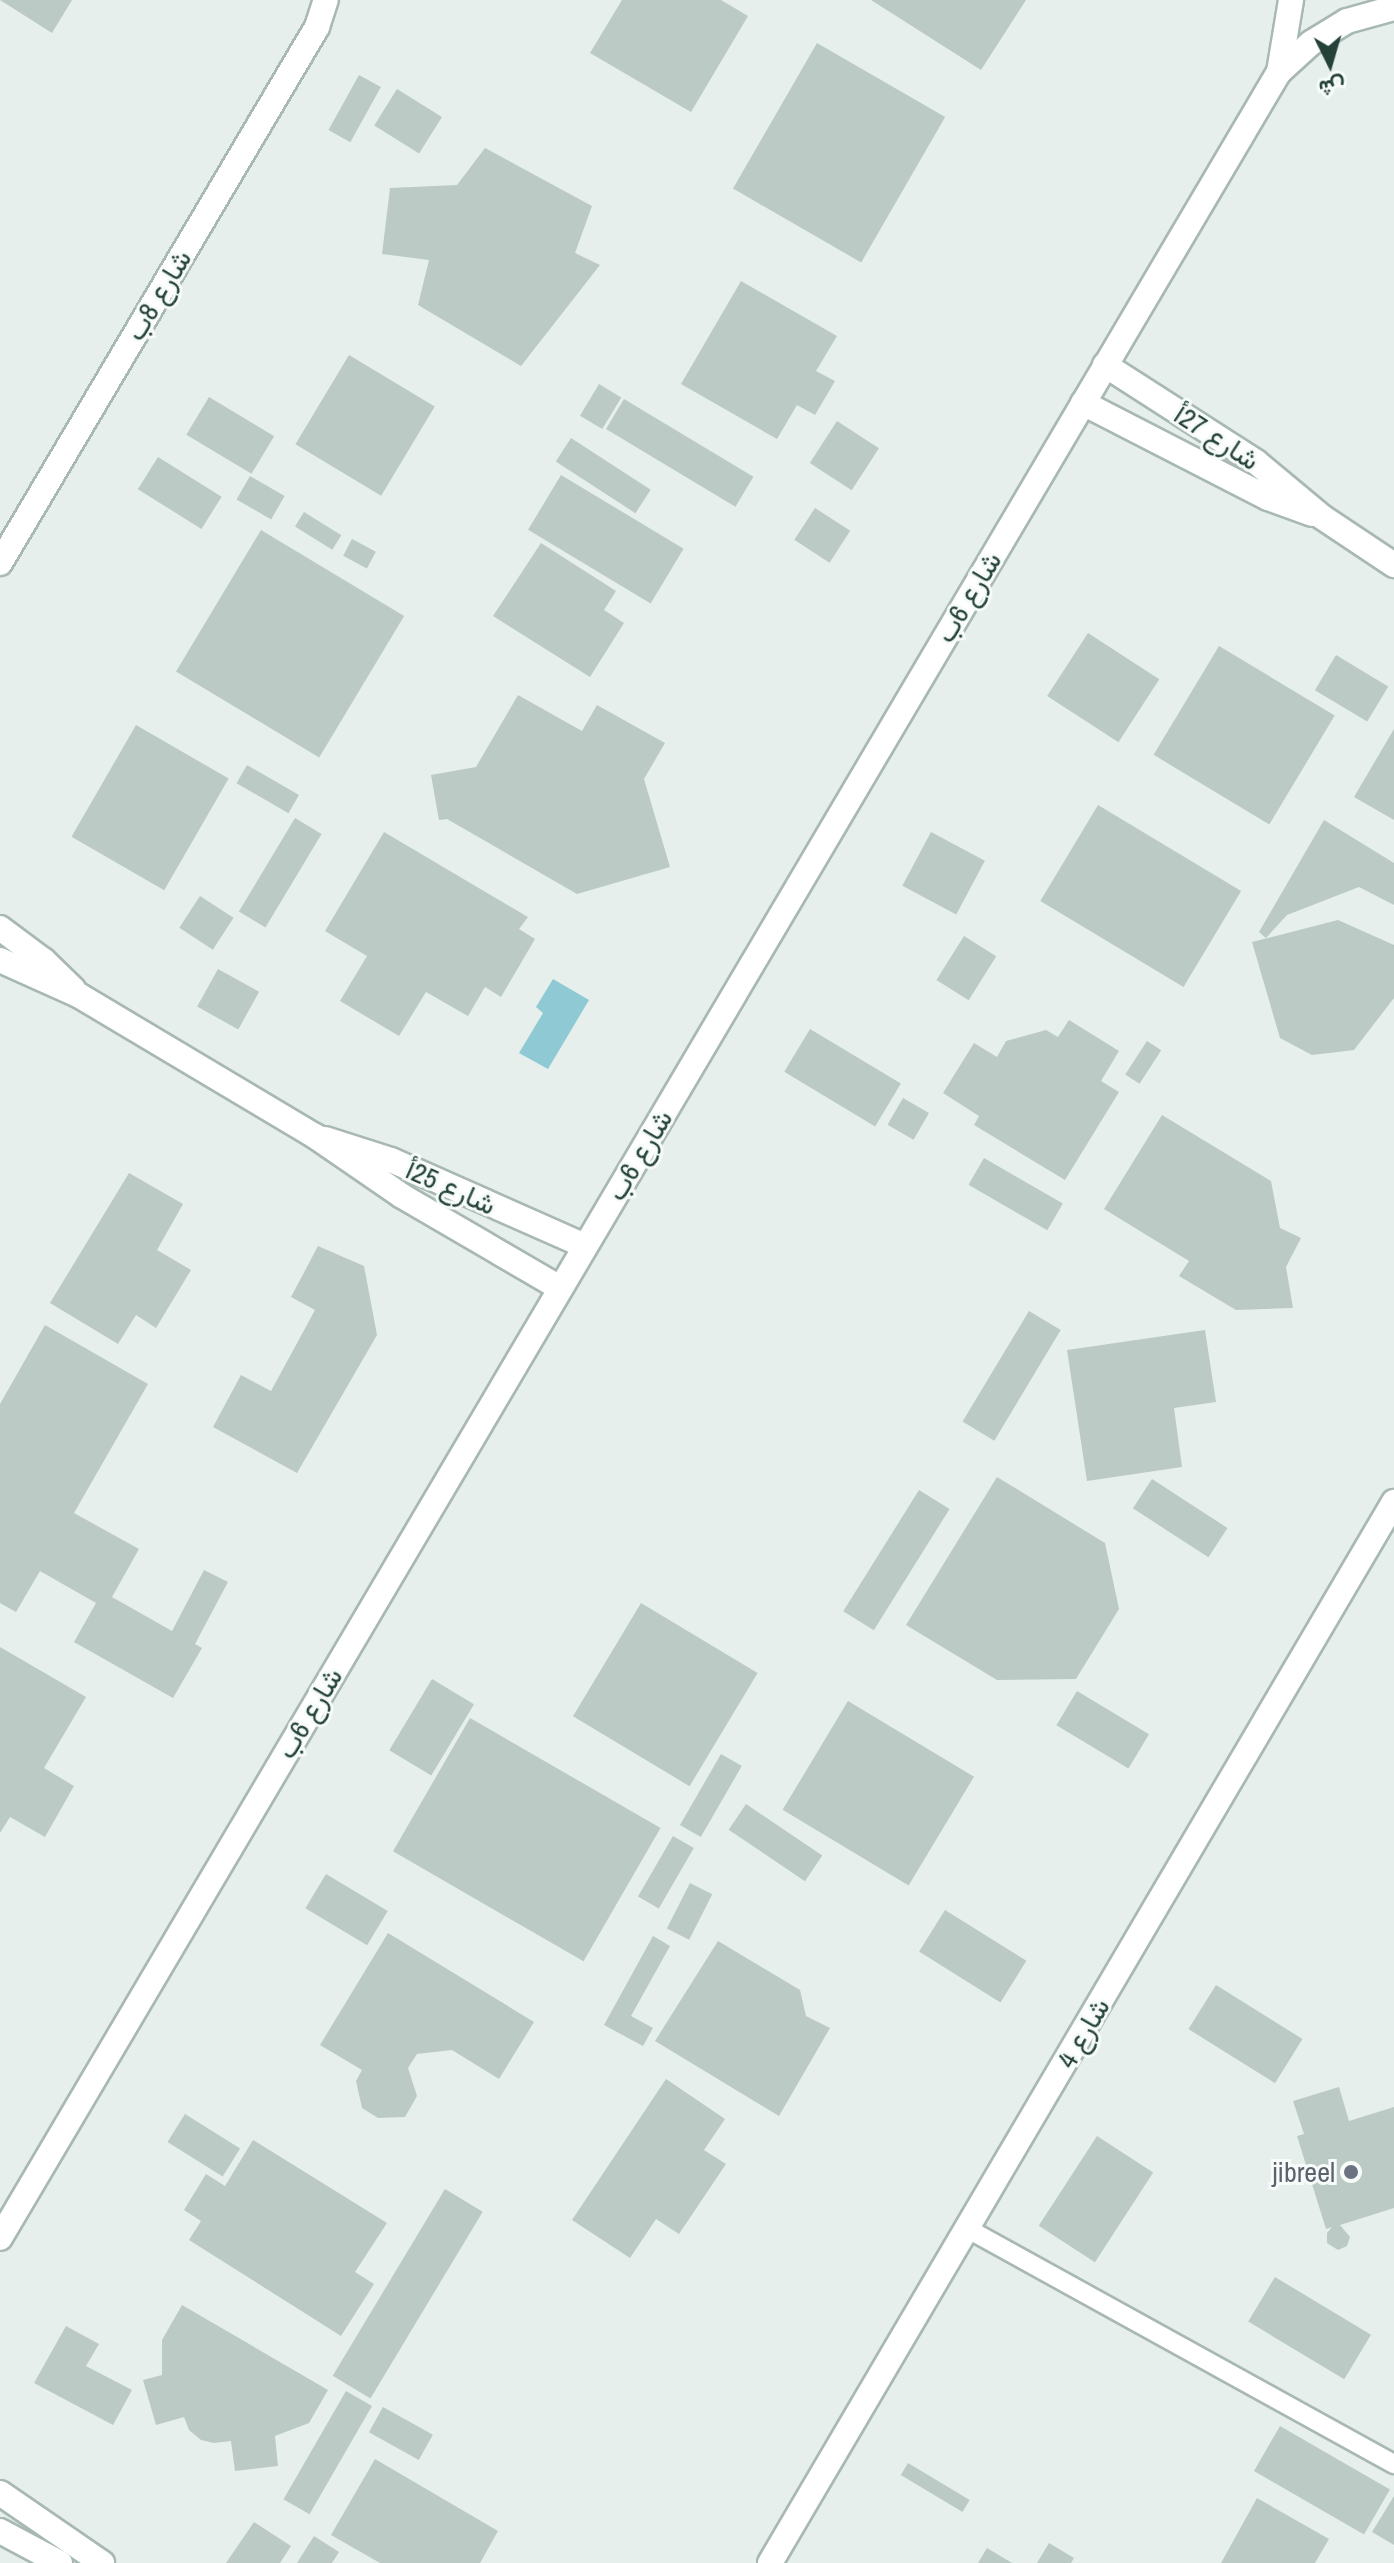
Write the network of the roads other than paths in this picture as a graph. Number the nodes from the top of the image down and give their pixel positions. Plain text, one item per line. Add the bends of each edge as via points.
1 (326, 0) edge
2 (1291, 0) edge
3 (1394, 8) edge
4 (1279, 72) junction
5 (1105, 365) junction
6 (1083, 403) junction
7 (1322, 517) junction
8 (0, 563) edge
9 (1394, 565) edge
10 (0, 928) edge
11 (0, 960) edge
12 (80, 996) junction
13 (315, 1136) junction
14 (585, 1246) junction
15 (560, 1288) junction
16 (1394, 1502) edge
17 (968, 2229) junction
18 (0, 2238) edge
19 (1394, 2464) edge
20 (0, 2493) edge
21 (0, 2531) edge
22 (60, 2563) edge
23 (102, 2563) edge
24 (770, 2563) edge

1 - 8 street, شارع 8ب via 317,27
2 - 4 street, شارع 6ب
3 - 4 street, شارع 6ب via 1347,21
4 - 5 street, شارع 6ب
5 - 6 street, شارع 6ب
5 - 7 street, شارع 27أ via 1256,462
6 - 7 street, شارع 27أ via 1268,498
6 - 14 street, شارع 6ب
7 - 9 street, شارع 27أ
10 - 12 street, شارع 25أ
11 - 12 street, شارع 25أ
12 - 13 street, شارع 25أ
13 - 14 street, شارع 25أ via 391,1160
13 - 15 street, شارع 25أ via 357,1169
14 - 15 street, شارع 6ب
15 - 18 street, شارع 6ب
16 - 17 street, شارع 4
17 - 19 lane
17 - 24 street, شارع 4
20 - 23 street
21 - 22 street

